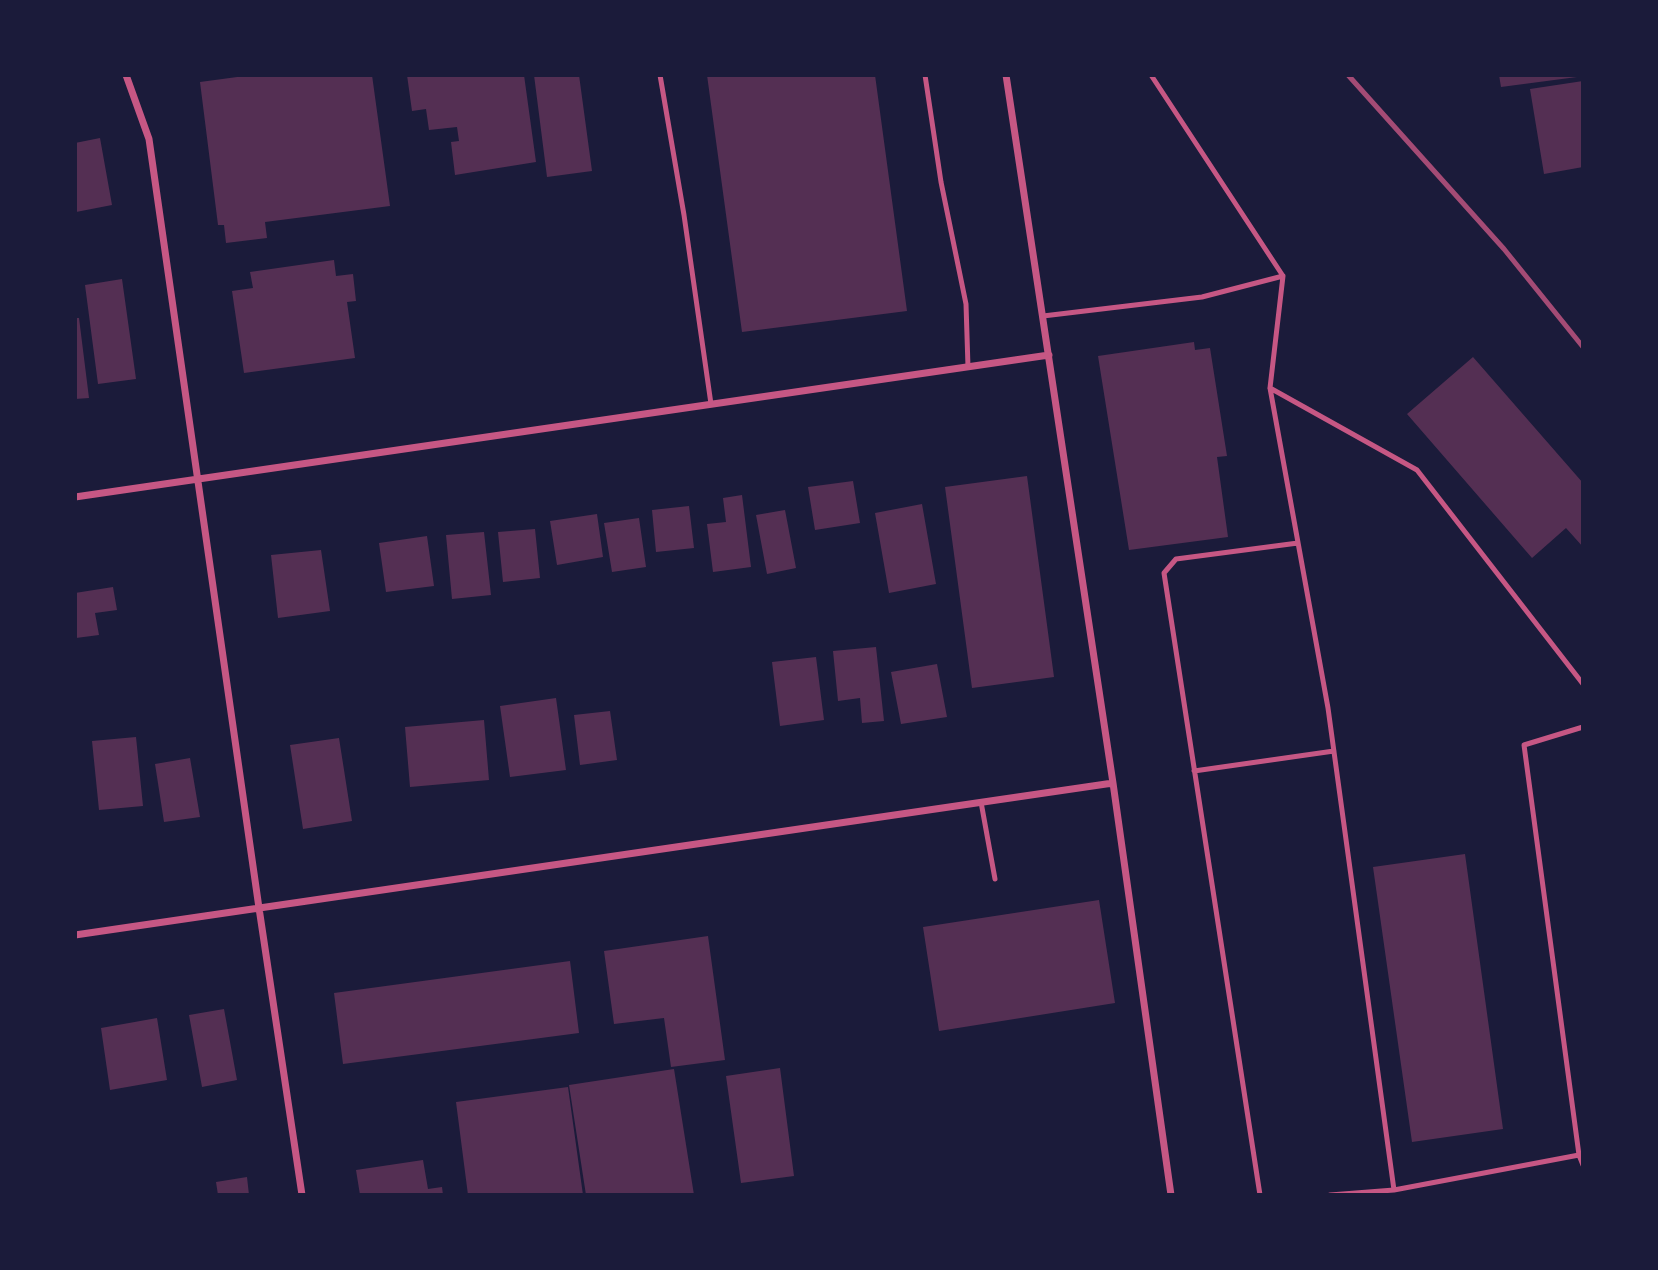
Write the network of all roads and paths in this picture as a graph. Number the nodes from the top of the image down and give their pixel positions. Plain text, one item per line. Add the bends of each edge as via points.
1 (126, 75) edge
2 (660, 75) edge
3 (925, 75) edge
4 (1006, 75) edge
5 (1151, 75) edge
6 (1283, 276) junction
7 (1043, 316) junction
8 (1049, 355) junction
9 (968, 367) junction
10 (1270, 388) junction
11 (711, 404) junction
12 (198, 479) junction
13 (75, 497) edge
14 (1298, 543) junction
15 (1583, 684) edge
16 (1583, 727) edge
17 (1334, 751) junction
18 (1194, 771) junction
19 (1113, 783) junction
20 (981, 802) junction
21 (995, 879) dead end
22 (259, 908) junction
23 (75, 935) edge
24 (1579, 1155) junction
25 (1583, 1165) edge
26 (1394, 1190) junction
27 (302, 1195) edge
28 (1171, 1195) edge
29 (1260, 1195) edge
30 (1330, 1195) edge

1 - 12 street via 149,139
2 - 11 lane
3 - 9 lane via 966,304
4 - 7 street
5 - 6 lane
6 - 7 lane via 1202,298
6 - 10 lane
7 - 8 street
8 - 9 street
8 - 19 street
9 - 11 street
10 - 14 lane
10 - 15 lane via 1417,470
11 - 12 street
12 - 13 street
12 - 22 street
14 - 17 lane
14 - 18 lane via 1176,559 1164,573
16 - 24 lane via 1524,746
17 - 18 lane
17 - 26 lane
18 - 29 lane
19 - 20 street
19 - 28 street
20 - 21 lane
20 - 22 street
22 - 23 street
22 - 27 street
24 - 25 lane
24 - 26 lane
26 - 30 lane

